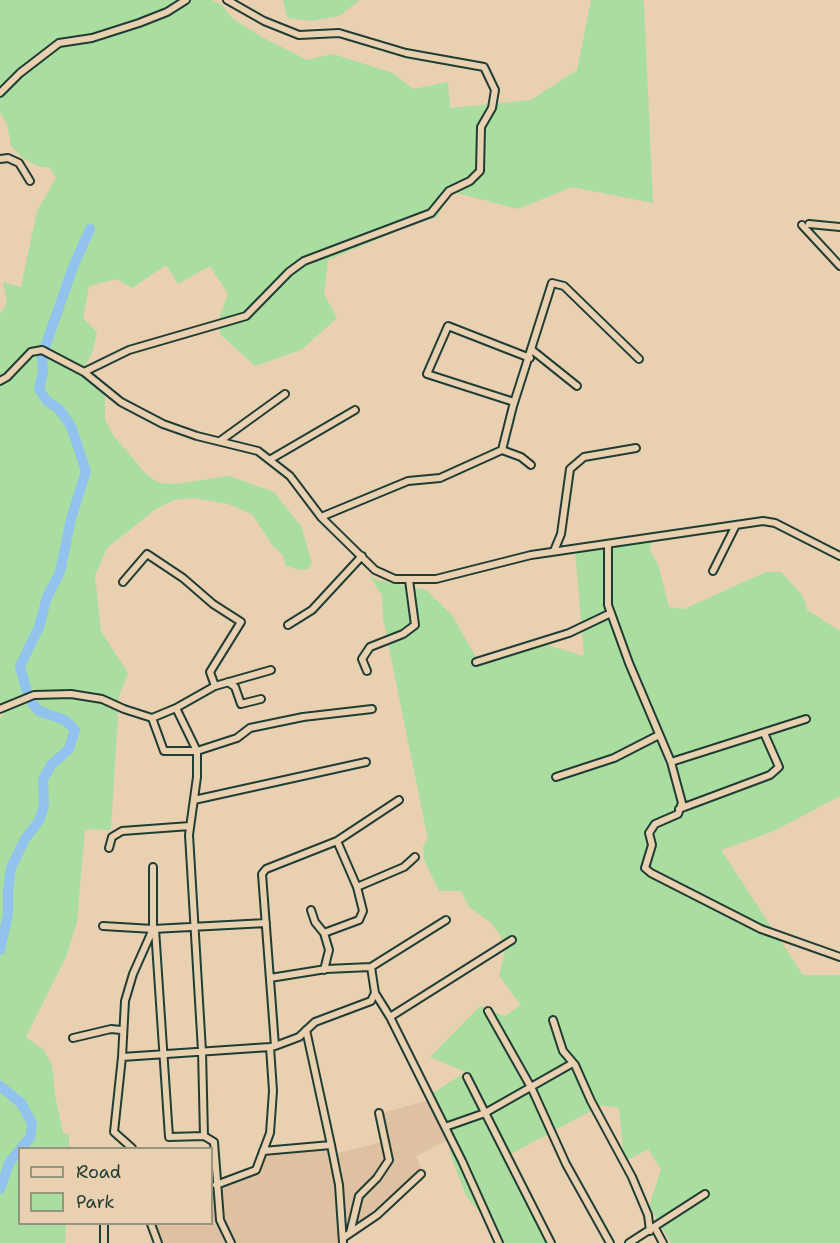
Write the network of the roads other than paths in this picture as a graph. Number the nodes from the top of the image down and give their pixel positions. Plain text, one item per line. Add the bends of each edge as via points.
1 (186, 0) edge
2 (227, 0) edge
3 (0, 93) edge
4 (0, 159) edge
5 (30, 181) dead end
6 (840, 227) edge
7 (840, 266) edge
8 (532, 350) junction
9 (530, 358) junction
10 (639, 359) dead end
11 (84, 372) junction
12 (0, 381) edge
13 (577, 386) dead end
14 (285, 394) dead end
15 (514, 402) junction
16 (355, 410) dead end
17 (220, 441) junction
18 (636, 448) dead end
19 (502, 450) junction
20 (271, 459) junction
21 (531, 465) dead end
22 (321, 516) junction
23 (736, 525) junction
24 (608, 545) junction
25 (554, 551) junction
26 (362, 556) junction
27 (840, 556) edge
28 (713, 571) dead end
29 (409, 580) junction
30 (123, 582) dead end
31 (611, 613) junction
32 (288, 625) dead end
33 (476, 662) dead end
34 (271, 670) dead end
35 (367, 671) dead end
36 (228, 682) junction
37 (215, 686) junction
38 (261, 699) dead end
39 (176, 708) junction
40 (0, 709) edge
41 (372, 709) dead end
42 (152, 718) junction
43 (806, 718) dead end
44 (764, 733) junction
45 (659, 735) junction
46 (197, 751) junction
47 (366, 762) dead end
48 (671, 762) junction
49 (556, 777) dead end
50 (194, 800) junction
51 (399, 800) dead end
52 (679, 809) junction
53 (190, 826) junction
54 (337, 841) junction
55 (109, 848) dead end
56 (415, 858) dead end
57 (153, 867) dead end
58 (357, 887) junction
59 (311, 910) dead end
60 (446, 920) dead end
61 (266, 923) junction
62 (103, 926) dead end
63 (194, 928) junction
64 (154, 929) junction
65 (324, 933) junction
66 (512, 940) dead end
67 (840, 957) edge
68 (370, 967) junction
69 (324, 969) junction
70 (270, 978) junction
71 (375, 993) junction
72 (488, 1011) dead end
73 (390, 1017) junction
74 (553, 1020) dead end
75 (121, 1030) junction
76 (306, 1030) junction
77 (73, 1038) dead end
78 (273, 1046) junction
79 (202, 1051) junction
80 (164, 1054) junction
81 (122, 1057) junction
82 (573, 1063) junction
83 (467, 1077) dead end
84 (530, 1086) junction
85 (379, 1113) dead end
86 (485, 1113) junction
87 (445, 1127) junction
88 (204, 1136) junction
89 (331, 1145) junction
90 (130, 1147) edge
91 (263, 1151) junction
92 (421, 1174) dead end
93 (216, 1185) junction
94 (705, 1194) dead end
95 (104, 1225) edge
96 (151, 1225) edge
97 (653, 1229) junction
98 (350, 1233) junction
99 (343, 1240) edge
100 (104, 1243) edge
101 (158, 1243) edge
102 (231, 1243) edge
103 (499, 1243) edge
104 (551, 1243) edge
105 (610, 1243) edge
106 (629, 1243) edge
107 (663, 1243) edge

1 - 3 street via 139,23 92,38 59,43
2 - 11 street via 300,35 339,33 406,53 484,67 495,90 492,108 481,127 480,171 449,191 431,213 304,261 246,316 129,350
4 - 5 street via 20,162
6 - 7 street via 805,225
8 - 9 street
8 - 10 street via 552,283 564,286
8 - 13 street
9 - 15 street
9 - 15 street via 448,326 428,374
11 - 12 street via 36,350
11 - 17 street via 104,391 139,412 175,429
14 - 17 street
15 - 19 street
16 - 20 street
17 - 20 street via 249,448
18 - 25 street via 584,457 570,469 561,534
19 - 21 street
19 - 22 street via 440,478 408,482
20 - 22 street via 290,476
22 - 26 street
23 - 24 street
23 - 27 street via 775,523
23 - 28 street
24 - 25 street
24 - 31 street
25 - 29 street via 436,579
26 - 29 street via 388,578
26 - 32 street via 312,610
29 - 35 street via 415,625 370,647 362,659
30 - 37 street via 147,554 242,622 210,672
31 - 33 street via 569,633
31 - 45 street
34 - 36 street
36 - 37 street
36 - 38 street via 235,687 241,704
37 - 39 street
39 - 42 street
39 - 46 street
40 - 42 street via 34,695 88,694
41 - 46 street via 303,717 250,729 237,738
42 - 46 street via 164,751
43 - 44 street
44 - 48 street
44 - 52 street via 779,767 770,775
45 - 48 street
45 - 49 street via 614,758
46 - 50 street
47 - 50 street
48 - 52 street
50 - 53 street
51 - 54 street
52 - 67 street via 678,814 655,824 649,833 652,845 645,868 761,929
53 - 55 street via 122,831 112,837
53 - 63 street
54 - 58 street
54 - 61 street via 264,871
56 - 58 street via 404,867
57 - 64 street
58 - 65 street via 362,917
59 - 65 street
60 - 68 street
61 - 63 street
61 - 70 street
62 - 64 street
63 - 64 street
63 - 79 street
64 - 75 street via 133,974
64 - 80 street
65 - 69 street via 329,950
66 - 73 street
68 - 69 street
68 - 71 street
69 - 70 street
70 - 78 street
71 - 73 street
71 - 76 street via 370,1001 315,1022
72 - 84 street
73 - 87 street
74 - 82 street via 563,1051
75 - 77 street
75 - 81 street
76 - 78 street via 299,1037
76 - 89 street
78 - 79 street
78 - 91 street via 271,1120
79 - 80 street
79 - 88 street
80 - 81 street
80 - 88 street via 169,1138
81 - 90 street via 114,1132
82 - 84 street
82 - 97 street via 632,1177
83 - 86 street
84 - 86 street
84 - 105 street via 566,1164
85 - 98 street via 389,1160 359,1196
86 - 87 street
86 - 104 street
87 - 103 street
88 - 93 street via 214,1142
89 - 91 street
89 - 99 street
91 - 93 street via 256,1170
92 - 98 street via 377,1215
93 - 102 street via 220,1220
94 - 97 street
95 - 100 street
96 - 101 street
97 - 106 street
97 - 107 street
98 - 99 street

